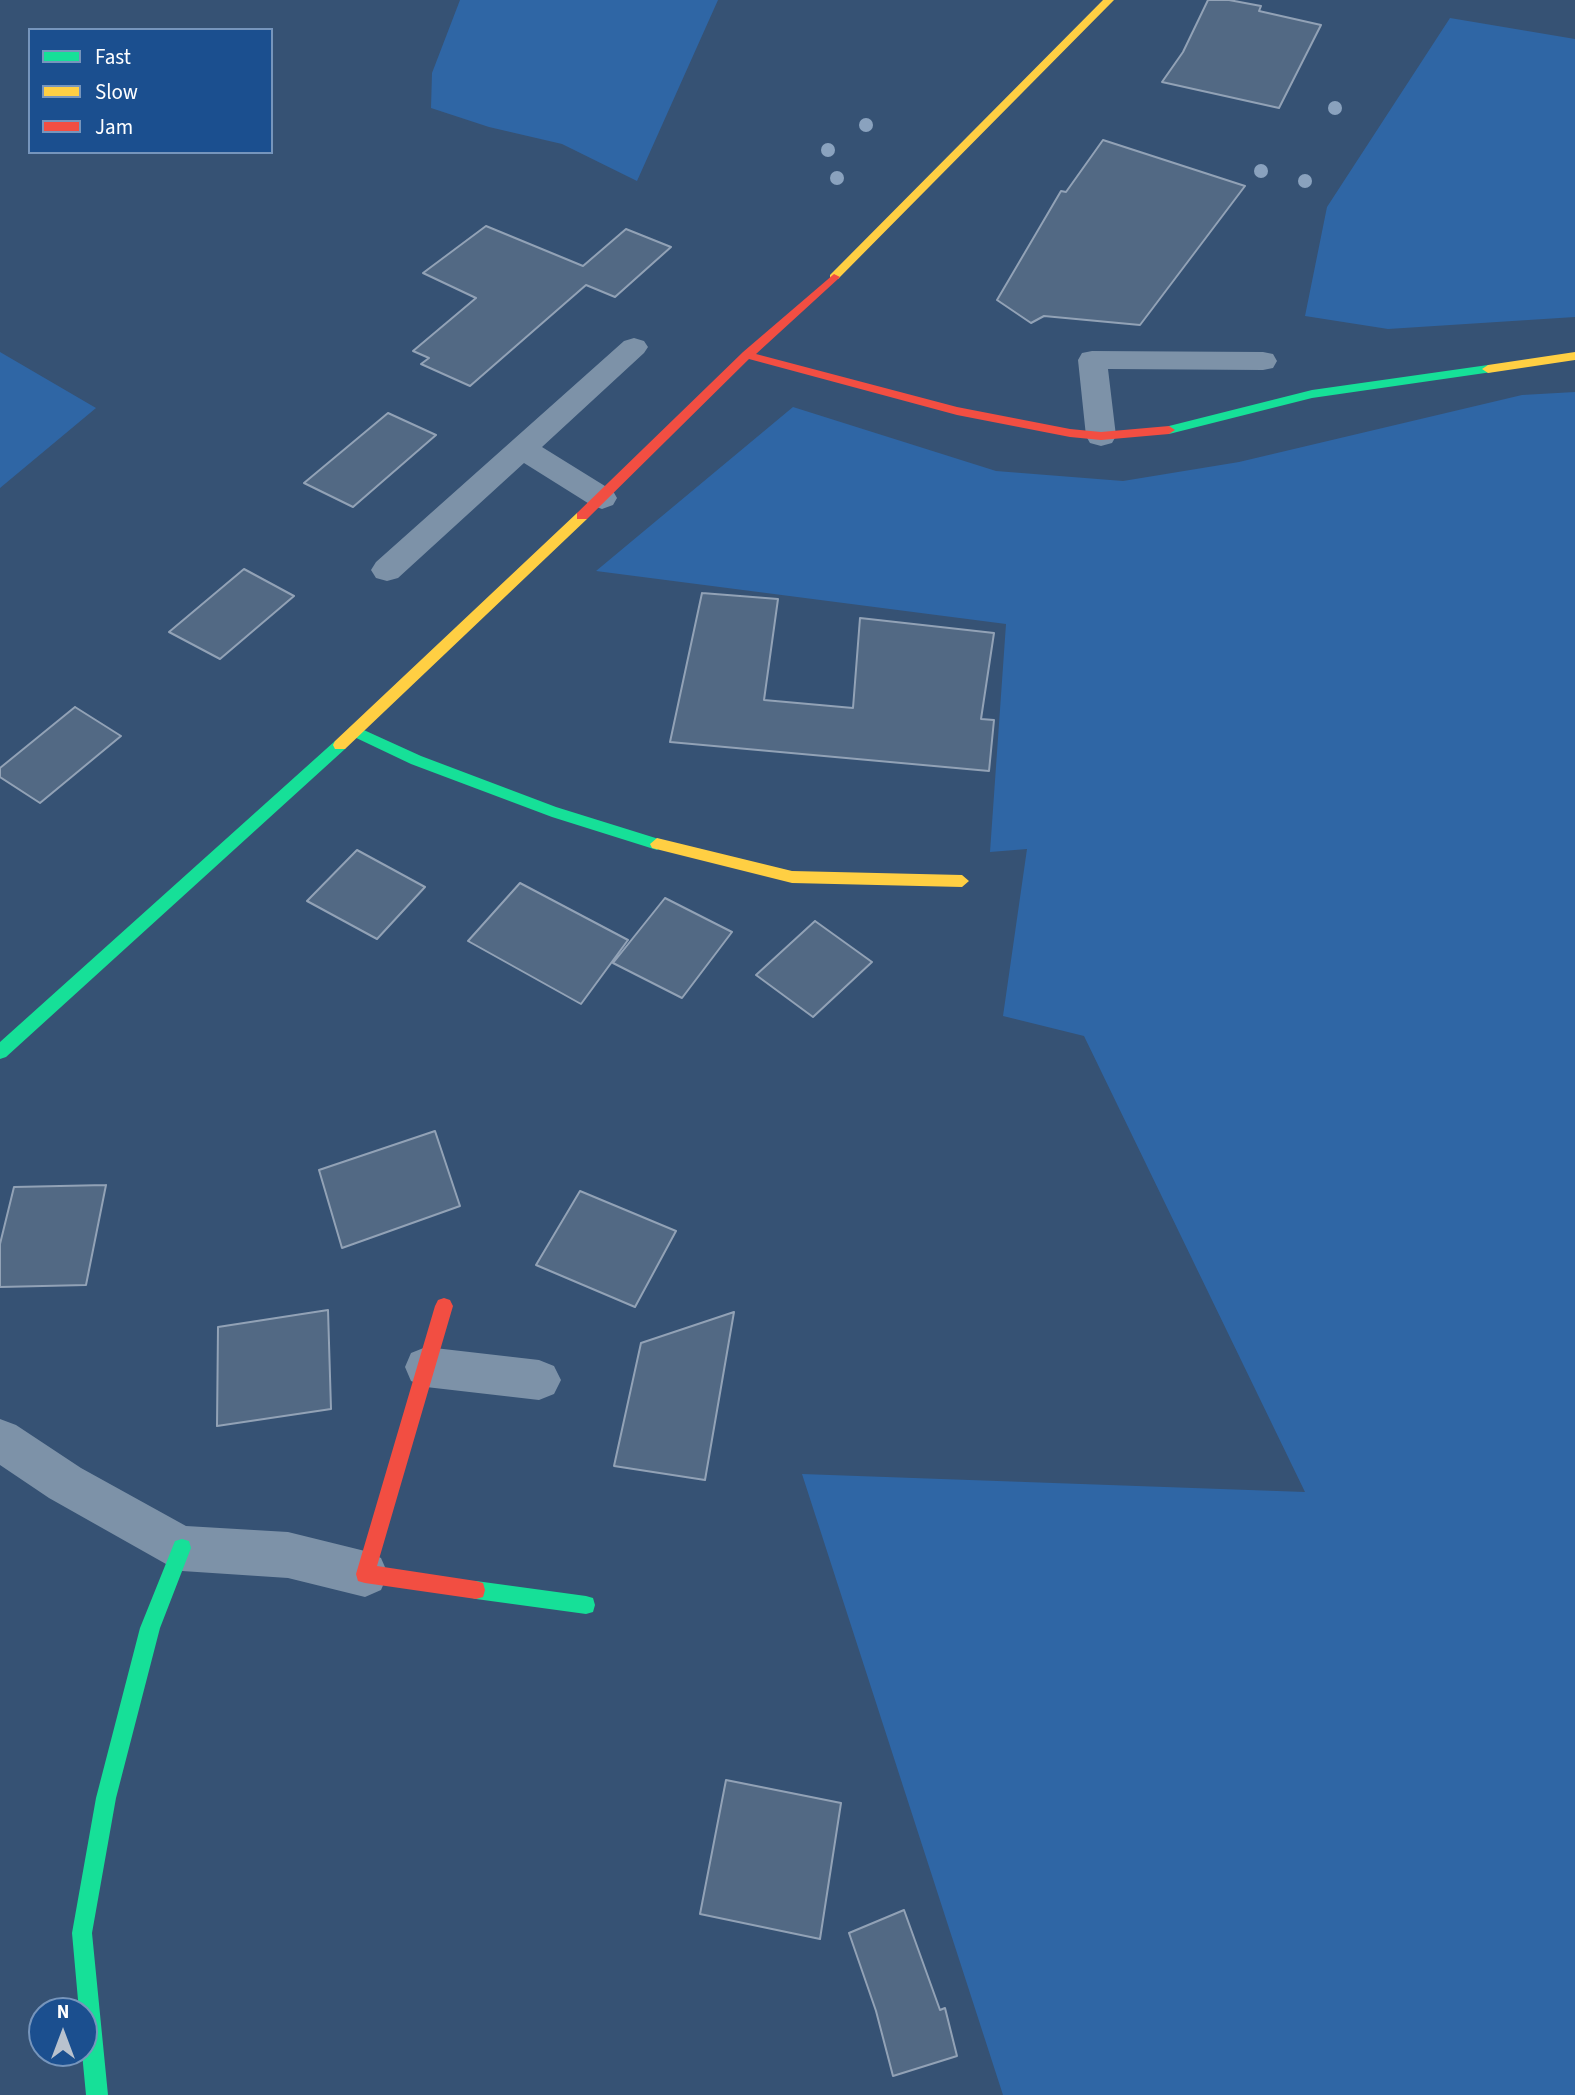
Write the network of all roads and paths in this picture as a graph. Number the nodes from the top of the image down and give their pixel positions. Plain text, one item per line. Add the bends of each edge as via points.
1 (1109, 0) edge
2 (634, 347) dead end
3 (747, 355) junction
4 (1575, 356) edge
5 (1264, 361) dead end
6 (1101, 436) junction
7 (522, 448) junction
8 (602, 498) junction
9 (387, 569) dead end
10 (355, 731) junction
11 (962, 881) dead end
12 (0, 1052) edge
13 (444, 1306) dead end
14 (426, 1367) junction
15 (539, 1380) dead end
16 (0, 1440) edge
17 (182, 1548) junction
18 (365, 1574) junction
19 (586, 1605) dead end
20 (97, 2095) edge

1 - 3 street via 839,272
2 - 7 street
3 - 6 street via 957,411
3 - 8 street
4 - 6 street via 1312,394 1155,433
5 - 6 street via 1092,360
7 - 8 street
7 - 9 street
8 - 10 street
10 - 11 street via 416,761 687,853 792,877
10 - 12 street
13 - 14 street
14 - 15 street
14 - 18 street
16 - 17 street via 65,1483
17 - 18 street via 288,1555
17 - 20 street via 150,1628 106,1798 82,1933
18 - 19 street

